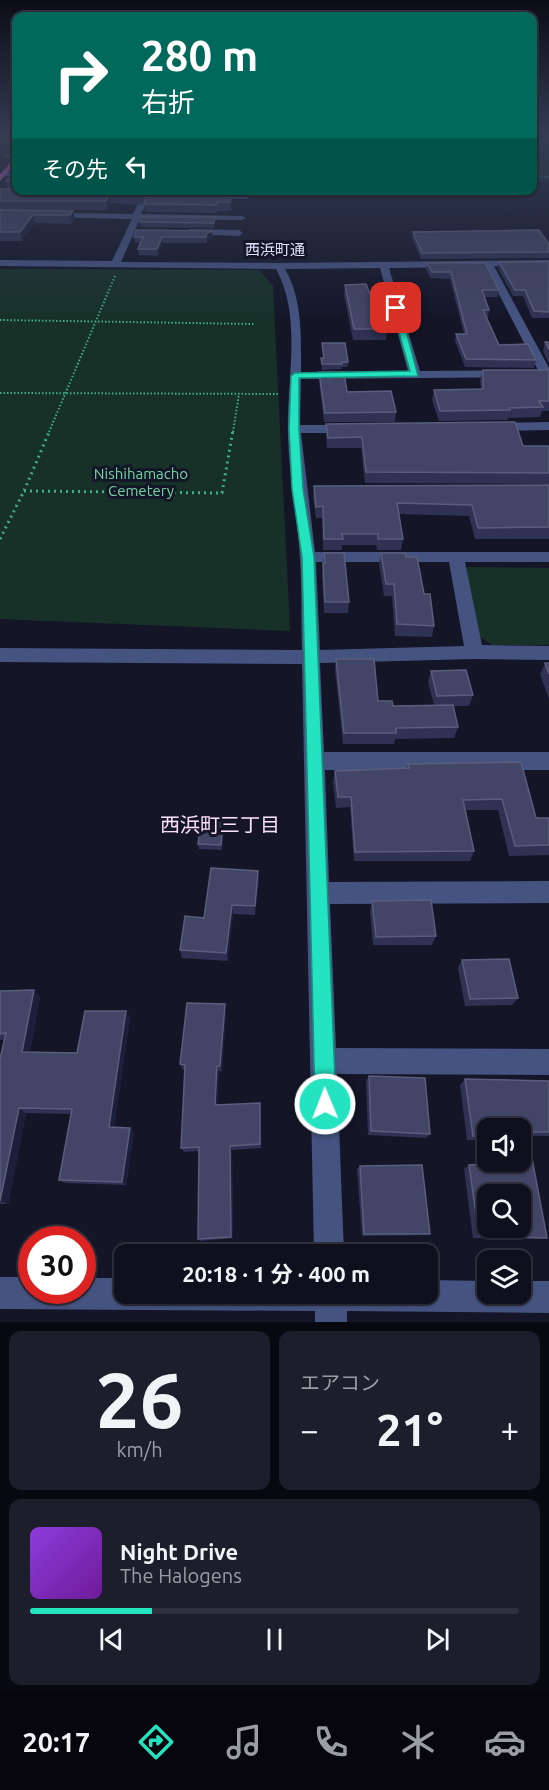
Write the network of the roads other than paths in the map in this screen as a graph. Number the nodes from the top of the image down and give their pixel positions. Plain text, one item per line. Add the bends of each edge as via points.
1 (148, 198) edge
2 (246, 198) edge
3 (0, 214) edge
4 (136, 216) junction
5 (242, 218) junction
6 (132, 231) junction
7 (144, 231) edge
8 (180, 232) edge
9 (239, 233) junction
10 (236, 243) dead end
11 (234, 254) dead end
12 (0, 263) edge
13 (118, 263) junction
14 (549, 263) edge
15 (488, 264) junction
16 (231, 265) junction
17 (384, 265) junction
18 (279, 266) junction
19 (548, 373) edge
20 (415, 374) junction
21 (295, 385) junction
22 (549, 426) edge
23 (479, 427) edge
24 (294, 429) junction
25 (363, 429) edge
26 (308, 557) junction
27 (456, 557) junction
28 (549, 557) edge
29 (474, 652) junction
30 (549, 653) edge
31 (0, 655) edge
32 (310, 657) junction
33 (549, 760) edge
34 (313, 761) junction
35 (549, 892) edge
36 (318, 893) junction
37 (324, 1061) junction
38 (549, 1062) edge
39 (330, 1244) edge
40 (0, 1293) edge
41 (114, 1296) edge
42 (549, 1297) edge
43 (438, 1300) edge

1 - 4 street
2 - 5 street
3 - 4 street via 62,211
4 - 5 street
4 - 6 street
5 - 9 street
6 - 7 street
6 - 13 street
8 - 9 street
9 - 10 street
11 - 16 street
12 - 13 street, 西浜町通
13 - 16 street, 西浜町通
14 - 15 street, 西浜町通
15 - 17 street, 西浜町通
15 - 19 street
16 - 18 street, 西浜町通
17 - 18 street, 西浜町通
17 - 20 street
18 - 21 street via 286,274 293,309
19 - 20 street
20 - 21 street
21 - 24 street
22 - 23 street
24 - 25 street
24 - 26 street
26 - 27 street
26 - 32 street
27 - 28 street
27 - 29 street
29 - 30 street
29 - 32 street
31 - 32 street
32 - 34 street
33 - 34 street
34 - 36 street
35 - 36 street
36 - 37 street
37 - 38 street
37 - 39 street
40 - 41 street
42 - 43 street

